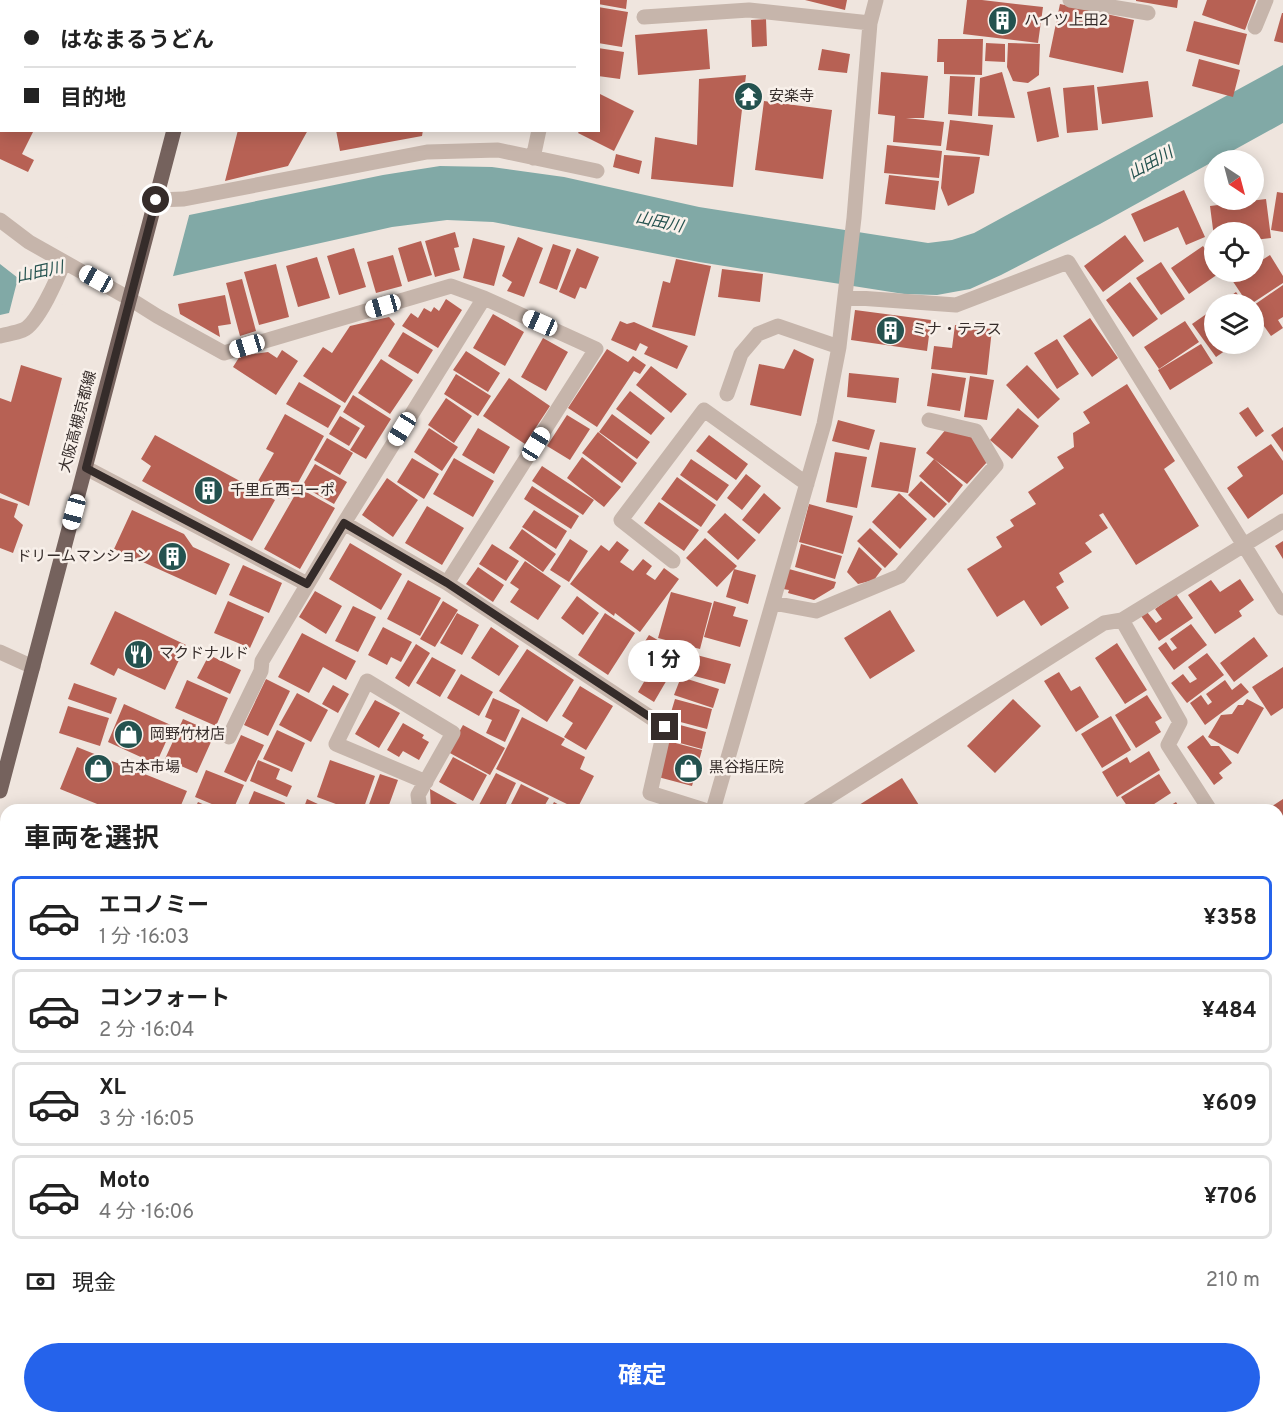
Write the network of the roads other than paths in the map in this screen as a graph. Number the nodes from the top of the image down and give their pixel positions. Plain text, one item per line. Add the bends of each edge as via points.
1 (876, 0) edge
2 (1070, 0) edge
3 (1266, 0) edge
4 (688, 7) edge
5 (1148, 13) dead end
6 (644, 17) dead end
7 (870, 23) junction
8 (1255, 27) dead end
9 (173, 132) edge
10 (539, 132) edge
11 (533, 158) junction
12 (597, 171) dead end
13 (154, 206) junction
14 (0, 220) edge
15 (64, 262) junction
16 (845, 297) junction
17 (484, 298) junction
18 (129, 303) junction
19 (0, 336) edge
20 (839, 348) junction
21 (727, 394) dead end
22 (929, 420) dead end
23 (86, 468) junction
24 (807, 484) junction
25 (1283, 521) edge
26 (344, 523) junction
27 (1244, 546) junction
28 (673, 561) dead end
29 (447, 583) junction
30 (307, 584) junction
31 (773, 603) junction
32 (1283, 608) edge
33 (1122, 620) junction
34 (0, 652) edge
35 (33, 667) junction
36 (229, 737) dead end
37 (426, 782) junction
38 (0, 791) edge
39 (419, 804) edge
40 (685, 804) edge
41 (715, 804) edge
42 (817, 804) edge
43 (1206, 804) edge

1 - 7 street
2 - 5 street
3 - 8 street
4 - 6 street
4 - 7 street
7 - 16 street
9 - 13 main road, 大阪高槻京都線
10 - 11 street
11 - 12 street
11 - 13 street via 498,150 427,152
13 - 18 main road, 大阪高槻京都線
14 - 15 street via 28,242
15 - 18 street
15 - 19 street via 50,293 25,330
16 - 20 street
16 - 27 street via 956,305 1068,262
17 - 18 street via 451,286 224,353
17 - 26 street
17 - 29 street via 596,349
18 - 23 main road, 大阪高槻京都線
20 - 21 street via 778,326 758,334 741,354
20 - 24 street
22 - 31 street via 976,431 996,465 900,576 816,611
23 - 30 street
23 - 35 main road, 大阪高槻京都線
24 - 28 street via 704,410 621,520
24 - 31 street
25 - 27 street
26 - 29 street
26 - 30 street
27 - 32 street
27 - 33 street
29 - 40 street via 665,727 650,793
30 - 36 street via 262,661 261,671
31 - 41 street
33 - 42 street via 1104,623
33 - 43 street via 1180,722 1168,745
34 - 35 street
35 - 38 main road, 大阪高槻京都線
37 - 37 street via 336,744 367,681 453,733
37 - 39 street via 418,795

